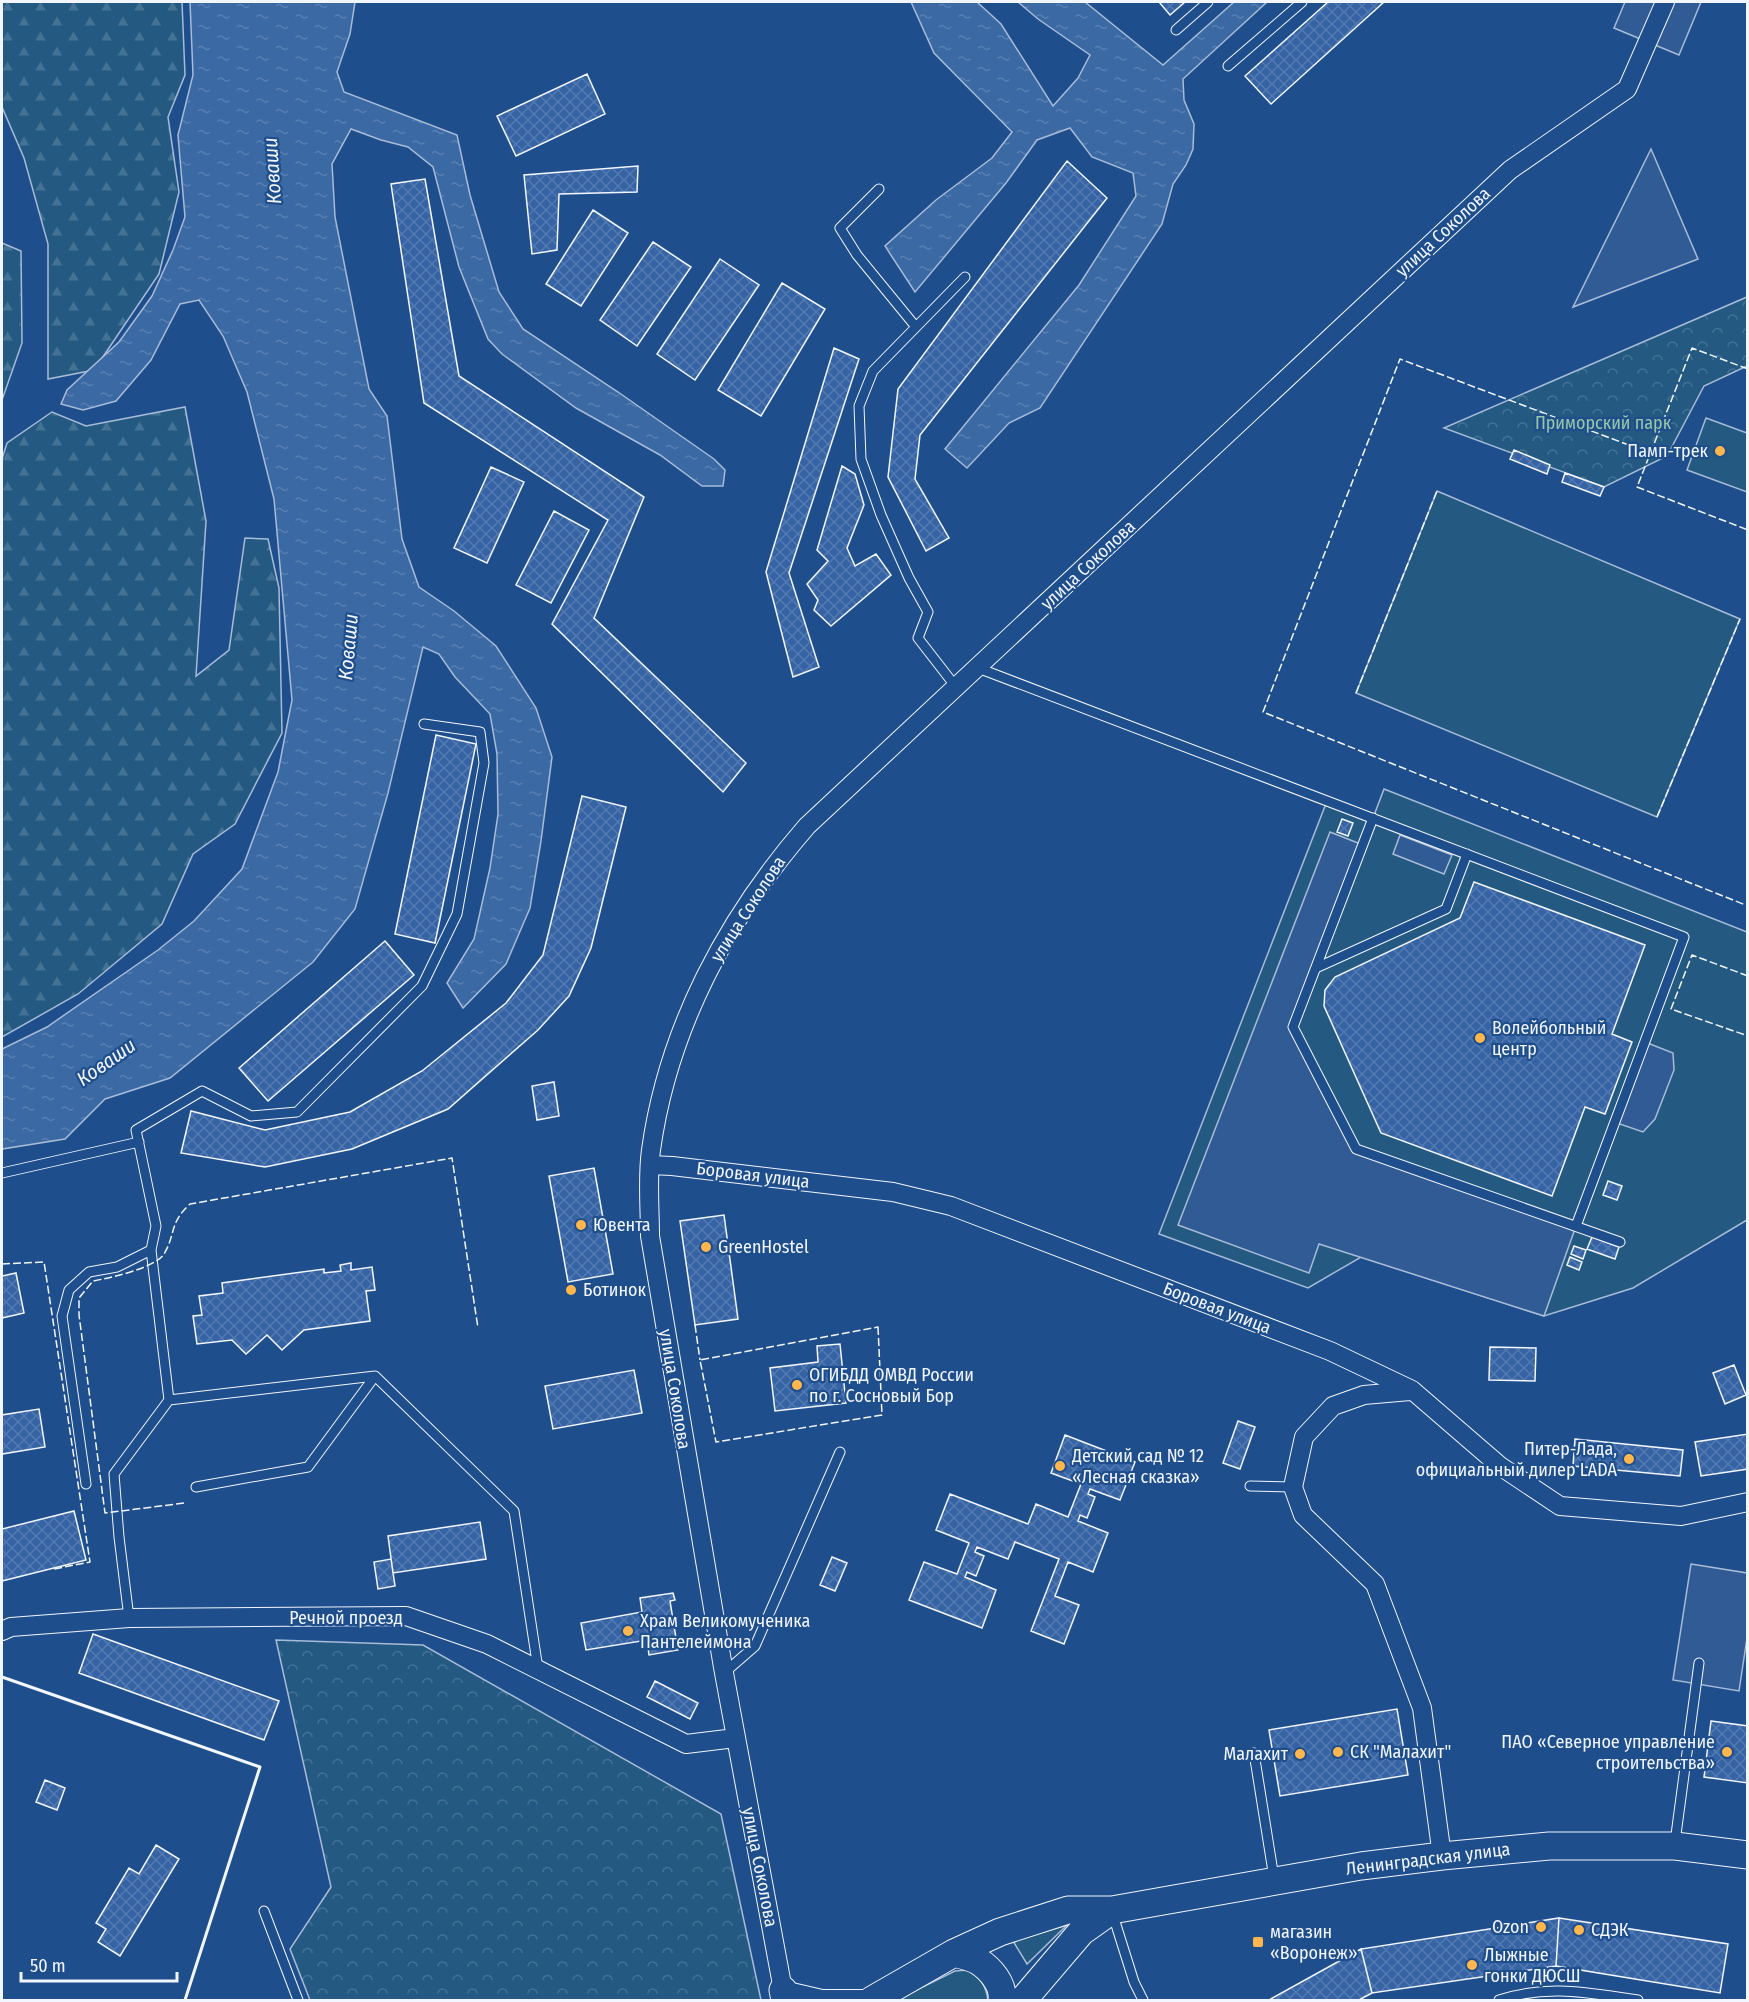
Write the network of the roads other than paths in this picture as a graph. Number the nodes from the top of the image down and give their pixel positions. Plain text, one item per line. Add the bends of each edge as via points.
1 (1208, 2) edge
2 (1302, 2) edge
3 (1665, 2) edge
4 (1176, 30) dead end
5 (1228, 66) dead end
6 (879, 189) dead end
7 (965, 277) dead end
8 (916, 327) junction
9 (978, 668) junction
10 (956, 687) junction
11 (424, 724) dead end
12 (1373, 818) junction
13 (1467, 854) junction
14 (1316, 968) junction
15 (139, 1142) junction
16 (650, 1165) junction
17 (2, 1173) edge
18 (1576, 1226) junction
19 (1620, 1242) dead end
20 (151, 1250) junction
21 (375, 1376) junction
22 (1412, 1390) junction
23 (169, 1400) junction
24 (840, 1452) dead end
25 (86, 1484) dead end
26 (1250, 1486) dead end
27 (196, 1487) dead end
28 (1293, 1487) junction
29 (1748, 1502) edge
30 (129, 1618) junction
31 (2, 1631) edge
32 (1699, 1663) dead end
33 (538, 1669) junction
34 (724, 1673) junction
35 (735, 1738) junction
36 (1254, 1753) dead end
37 (1675, 1846) junction
38 (1748, 1855) edge
39 (1442, 1856) junction
40 (1274, 1880) junction
41 (1112, 1910) junction
42 (264, 1911) dead end
43 (954, 1953) junction
44 (784, 1995) edge
45 (872, 2000) edge
46 (298, 2001) edge
47 (1002, 2001) edge
48 (1023, 2001) edge
49 (1143, 2001) edge
50 (1499, 2001) edge
51 (1638, 2001) edge

1 - 4 lane
2 - 5 lane
3 - 9 street, улица Соколова via 1627,88 1510,170
6 - 8 lane via 840,228
7 - 8 lane
8 - 10 lane via 873,371 859,406 861,459 881,515 928,612 918,638
9 - 10 street, улица Соколова
9 - 12 lane
10 - 16 street, улица Соколова via 807,826 775,863 728,934 694,1000 661,1092
11 - 15 lane via 480,732 484,763 457,914 422,986 297,1112 251,1116 202,1091 136,1130
12 - 13 lane
12 - 14 lane
13 - 14 lane via 1446,909
13 - 18 lane via 1684,937
14 - 18 lane via 1293,1027 1356,1149
15 - 17 lane
15 - 20 lane via 156,1226
16 - 22 street, Боровая улица via 893,1192 951,1206 1330,1351
16 - 34 street, улица Соколова via 650,1236
18 - 19 lane
20 - 23 lane
20 - 25 lane via 117,1267 88,1272 69,1290 62,1316
21 - 23 lane
21 - 27 lane via 308,1467
21 - 33 lane via 514,1511
22 - 28 street via 1364,1395 1333,1406 1304,1437
22 - 29 street, Боровая улица via 1500,1466 1560,1506 1681,1516
23 - 30 lane via 114,1474
24 - 34 lane via 755,1646
26 - 28 lane
28 - 39 street via 1303,1515 1375,1584 1422,1708
30 - 31 street, Речной проезд via 11,1627
30 - 33 street, Речной проезд via 406,1616 487,1644
32 - 37 lane
33 - 35 street, Речной проезд via 686,1744
34 - 35 street, улица Соколова
35 - 44 street, улица Соколова
36 - 40 lane
37 - 38 main road, Ленинградская улица
37 - 39 main road, Ленинградская улица via 1549,1846
39 - 40 main road, Ленинградская улица
40 - 41 main road, Ленинградская улица
41 - 43 main road, Ленинградская улица via 1068,1910 1000,1932
41 - 48 main road, Ленинградская улица via 1082,1932
41 - 49 lane
42 - 46 lane
43 - 45 main road, Ленинградская улица
43 - 47 main road via 978,1961 994,1974 1003,1993
44 - 45 street, улица Соколова
50 - 51 lane via 1516,1995 1566,1990

